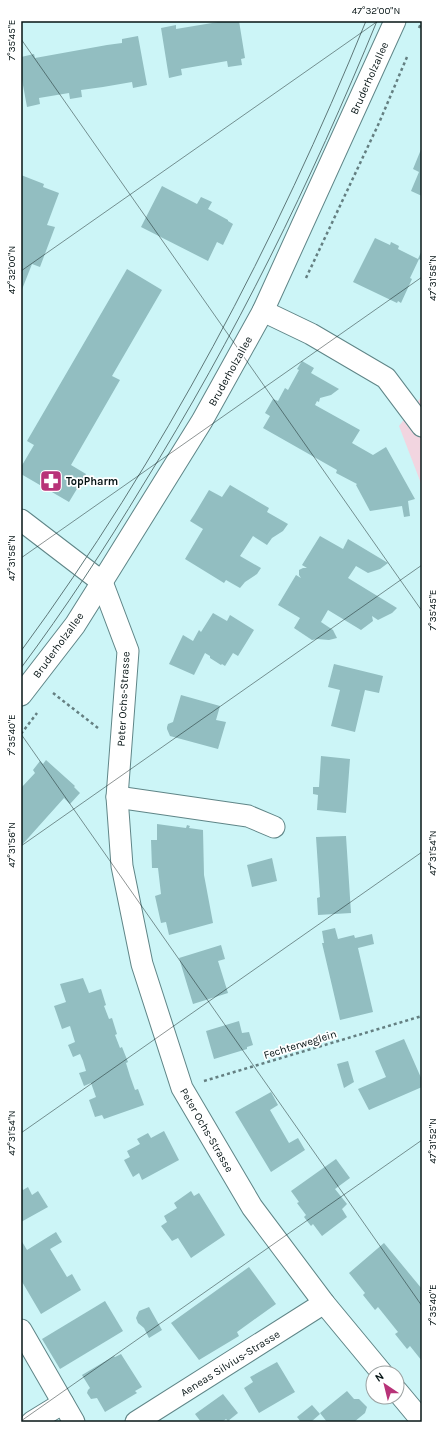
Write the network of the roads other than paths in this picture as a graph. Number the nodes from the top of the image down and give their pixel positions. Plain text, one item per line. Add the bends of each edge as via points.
1 (395, 21) edge
2 (263, 311) junction
3 (422, 426) edge
4 (21, 520) edge
5 (102, 582) junction
6 (21, 695) edge
7 (117, 797) junction
8 (274, 827) dead end
9 (324, 1303) junction
10 (21, 1330) edge
11 (375, 1365) edge
12 (405, 1401) edge
13 (63, 1403) junction
14 (422, 1421) edge
15 (32, 1422) edge
16 (74, 1422) edge
17 (136, 1422) edge

1 - 2 street, Bruderholzallee
2 - 3 street via 311,334 386,378
2 - 5 street, Bruderholzallee via 202,421
4 - 5 street
5 - 6 street, Bruderholzallee via 74,625
5 - 7 street, Peter Ochs-Strasse via 128,652
7 - 8 street via 248,816
7 - 9 street, Peter Ochs-Strasse via 122,866 142,964 182,1088 252,1207
9 - 11 street, Peter Ochs-Strasse
9 - 17 street, Aeneas Silvius-Strasse
10 - 13 street
12 - 14 street
13 - 15 street
13 - 16 street

